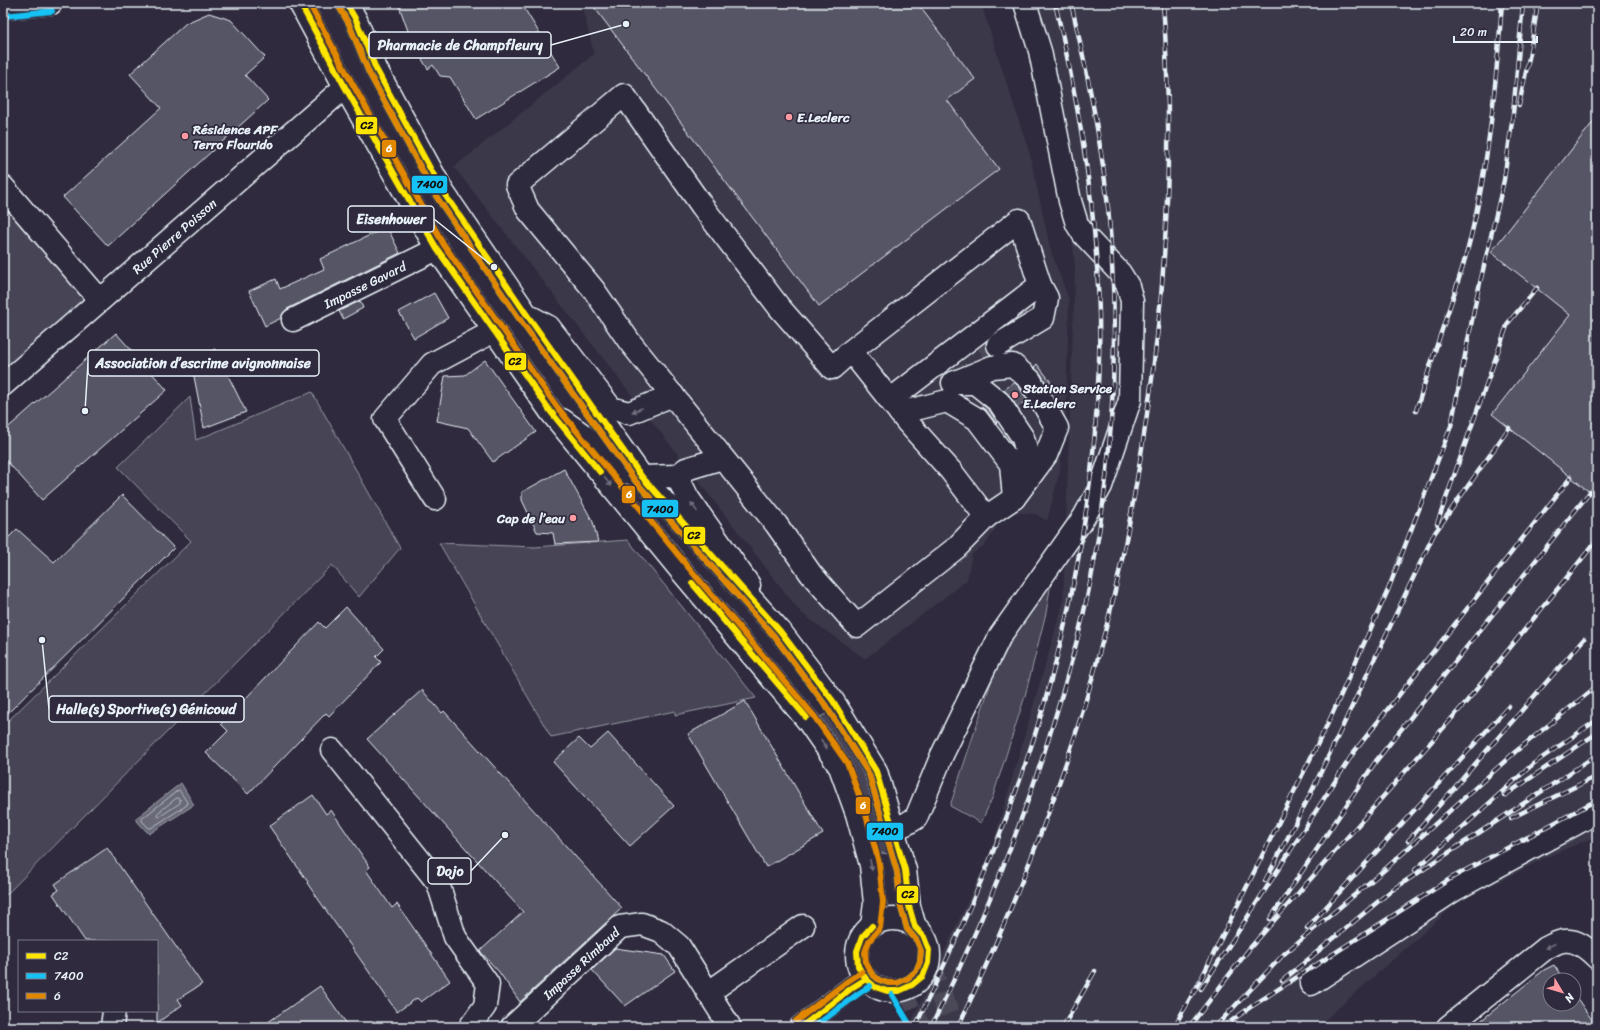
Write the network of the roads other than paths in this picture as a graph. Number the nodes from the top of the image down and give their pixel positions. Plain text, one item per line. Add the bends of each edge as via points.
1 (51, 3) edge
2 (300, 3) edge
3 (346, 3) edge
4 (1025, 3) edge
5 (3, 8) edge
6 (345, 87) junction
7 (3, 187) edge
8 (437, 249) junction
9 (1040, 285) junction
10 (100, 300) junction
11 (527, 315) junction
12 (293, 320) dead end
13 (494, 331) junction
14 (851, 351) junction
15 (991, 356) junction
16 (3, 385) edge
17 (916, 390) dead end
18 (673, 394) junction
19 (895, 406) junction
20 (551, 412) junction
21 (722, 458) junction
22 (1029, 460) junction
23 (677, 476) junction
24 (642, 477) junction
25 (1014, 498) junction
26 (435, 499) dead end
27 (986, 517) junction
28 (780, 631) junction
29 (332, 750) dead end
30 (1597, 812) edge
31 (894, 828) junction
32 (803, 926) dead end
33 (872, 926) junction
34 (915, 927) junction
35 (1597, 958) edge
36 (866, 979) junction
37 (1311, 984) dead end
38 (708, 993) junction
39 (114, 1012) edge
40 (112, 1027) edge
41 (470, 1027) edge
42 (512, 1027) edge
43 (730, 1027) edge
44 (801, 1027) edge
45 (1448, 1027) edge

1 - 5 main road
2 - 6 main road
3 - 11 main road via 356,20 376,69 443,192
4 - 31 main road via 1040,51 1076,220 1084,235 1120,272 1128,286 1132,301 1130,400 1100,486 1084,517 1000,636 942,755 916,818
6 - 8 main road
6 - 10 main road, Rue Pierre Poisson
7 - 10 main road
8 - 12 main road, Impasse Gavard
8 - 13 main road
9 - 14 main road via 1019,220
9 - 15 main road via 1046,298 1042,318
9 - 19 main road
10 - 16 main road, Rue Pierre Poisson
18 -> 11 main road via 629,413 611,408 549,327
11 - 24 main road
13 - 20 main road
13 - 26 main road via 432,364 385,419
14 - 18 main road via 832,368 779,307 702,206 624,95 517,185 528,210 594,290 629,341
14 - 19 main road
15 - 17 main road via 954,368
15 - 22 main road via 1004,373 1020,385 1045,425
15 - 22 main road via 953,383 975,383 999,402 1023,438
18 - 21 main road
19 - 22 main road via 960,400 980,409 1001,438
19 - 27 main road via 951,471
20 - 24 main road via 583,435 615,468
20 -> 33 main road via 808,720 840,767 857,814 871,865 875,903
21 - 23 main road via 686,469
21 - 27 main road via 776,524 812,574 857,626 956,548
22 - 25 main road
22 - 25 main road
23 - 24 main road
28 -> 23 main road via 688,498
24 - 28 main road
25 - 27 main road
28 - 31 main road via 832,701 876,771
29 - 41 main road via 438,883 455,937 488,984 485,1006
30 - 37 main road via 1454,890
31 - 34 main road via 905,870 909,906
32 - 38 main road
33 - 34 main road via 886,920 902,920
33 - 36 main road via 862,937 857,951 858,966
34 - 36 main road via 924,937 928,950 928,963 923,976 912,986 899,991 875,987
35 -> 45 main road via 1587,948 1563,940 1546,948
36 - 44 main road
38 - 42 main road, Impasse Rimbaud via 679,946 661,931 642,924 620,927
38 - 43 main road, Impasse Rimbaud
39 - 40 main road

